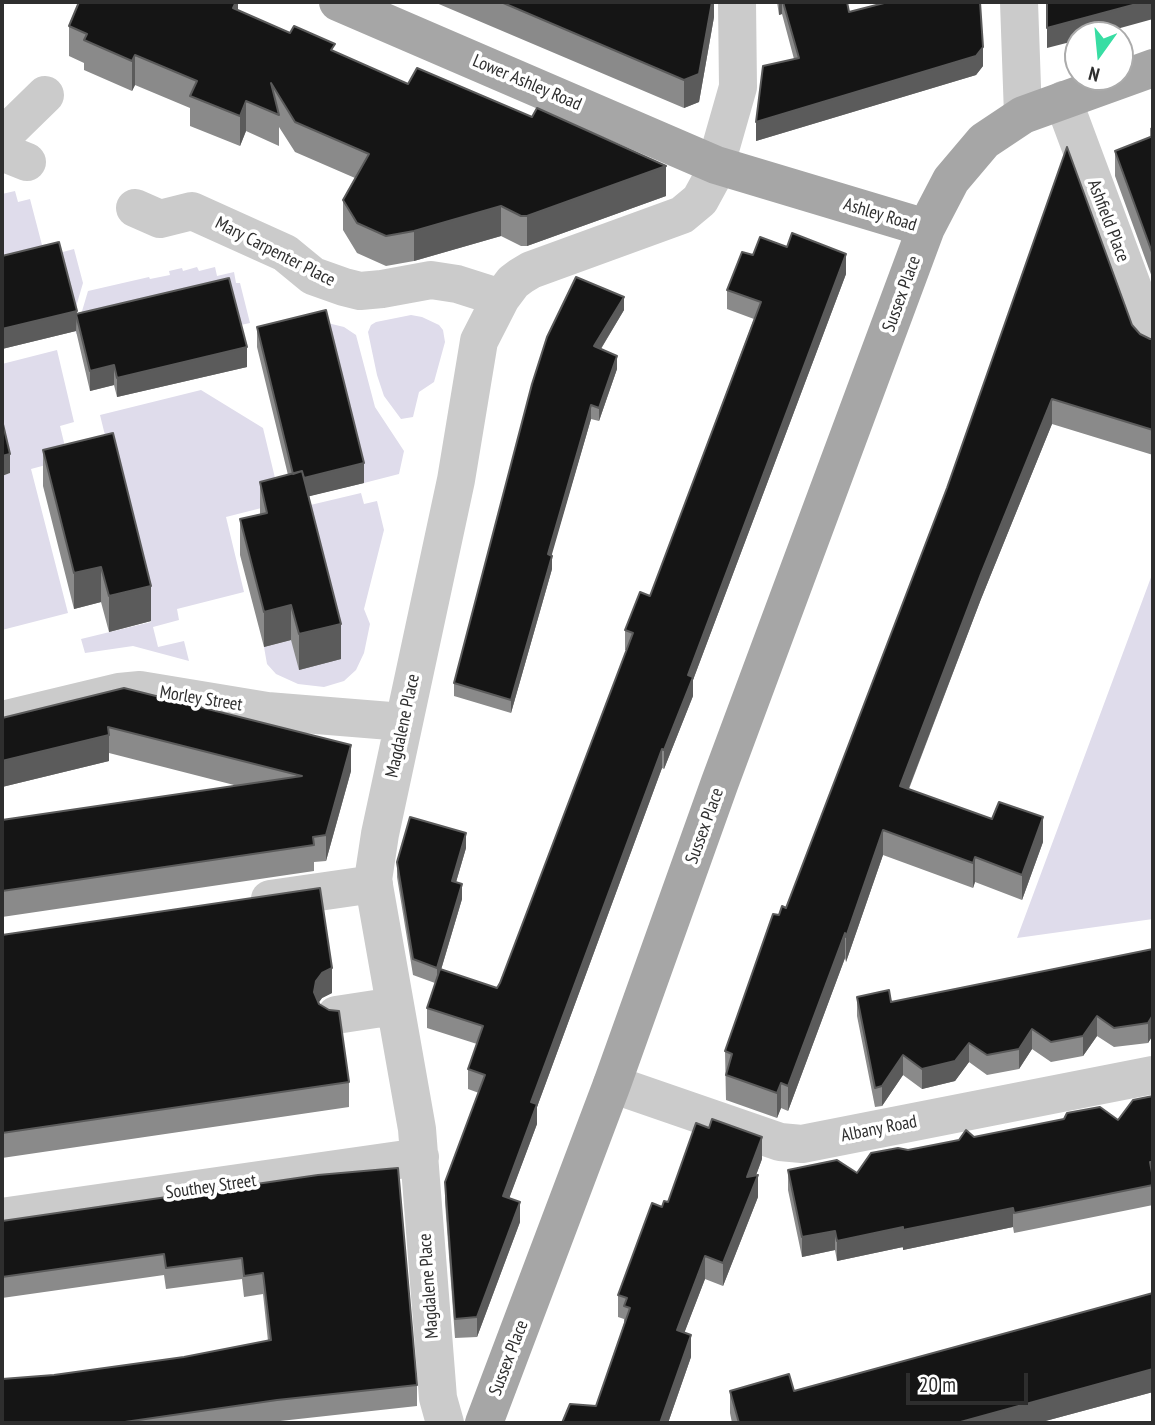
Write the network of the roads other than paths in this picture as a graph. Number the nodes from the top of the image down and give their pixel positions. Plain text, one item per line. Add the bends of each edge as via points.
1 (338, 2) edge
2 (737, 2) edge
3 (1019, 2) edge
4 (1153, 68) edge
5 (45, 95) dead end
6 (1063, 100) junction
7 (1023, 115) junction
8 (10, 150) edge
9 (716, 164) junction
10 (135, 208) dead end
11 (926, 229) junction
12 (501, 298) junction
13 (1153, 342) edge
14 (2, 720) edge
15 (403, 722) junction
16 (374, 884) junction
17 (238, 904) edge
18 (395, 1006) junction
19 (336, 1015) edge
20 (1153, 1074) edge
21 (612, 1084) junction
22 (420, 1157) junction
23 (2, 1217) edge
24 (445, 1423) edge
25 (484, 1423) edge

1 - 9 main road, Lower Ashley Road
2 - 9 street, Magdalene Place via 738,86
3 - 7 street
4 - 6 main road, Ashley Road
5 - 8 street
6 - 7 main road, Ashley Road
6 - 13 street, Ashfield Place
7 - 11 main road, Ashley Road via 984,141 951,180
9 - 11 main road, Ashley Road
9 - 12 street, Magdalene Place via 699,200 682,215 531,270 513,282
10 - 12 street, Mary Carpenter Place via 160,219 192,211 285,253 313,276 360,291 430,280
11 - 21 main road, Sussex Place
12 - 15 street, Magdalene Place via 480,341 456,480
14 - 15 street, Morley Street via 140,690 267,711
15 - 16 street, Magdalene Place
16 - 17 street
16 - 18 street, Magdalene Place
18 - 19 street
18 - 22 street, Magdalene Place
20 - 21 street, Albany Road via 802,1144 780,1142
21 - 25 main road, Sussex Place
22 - 23 street, Southey Street
22 - 24 street, Magdalene Place via 438,1398

